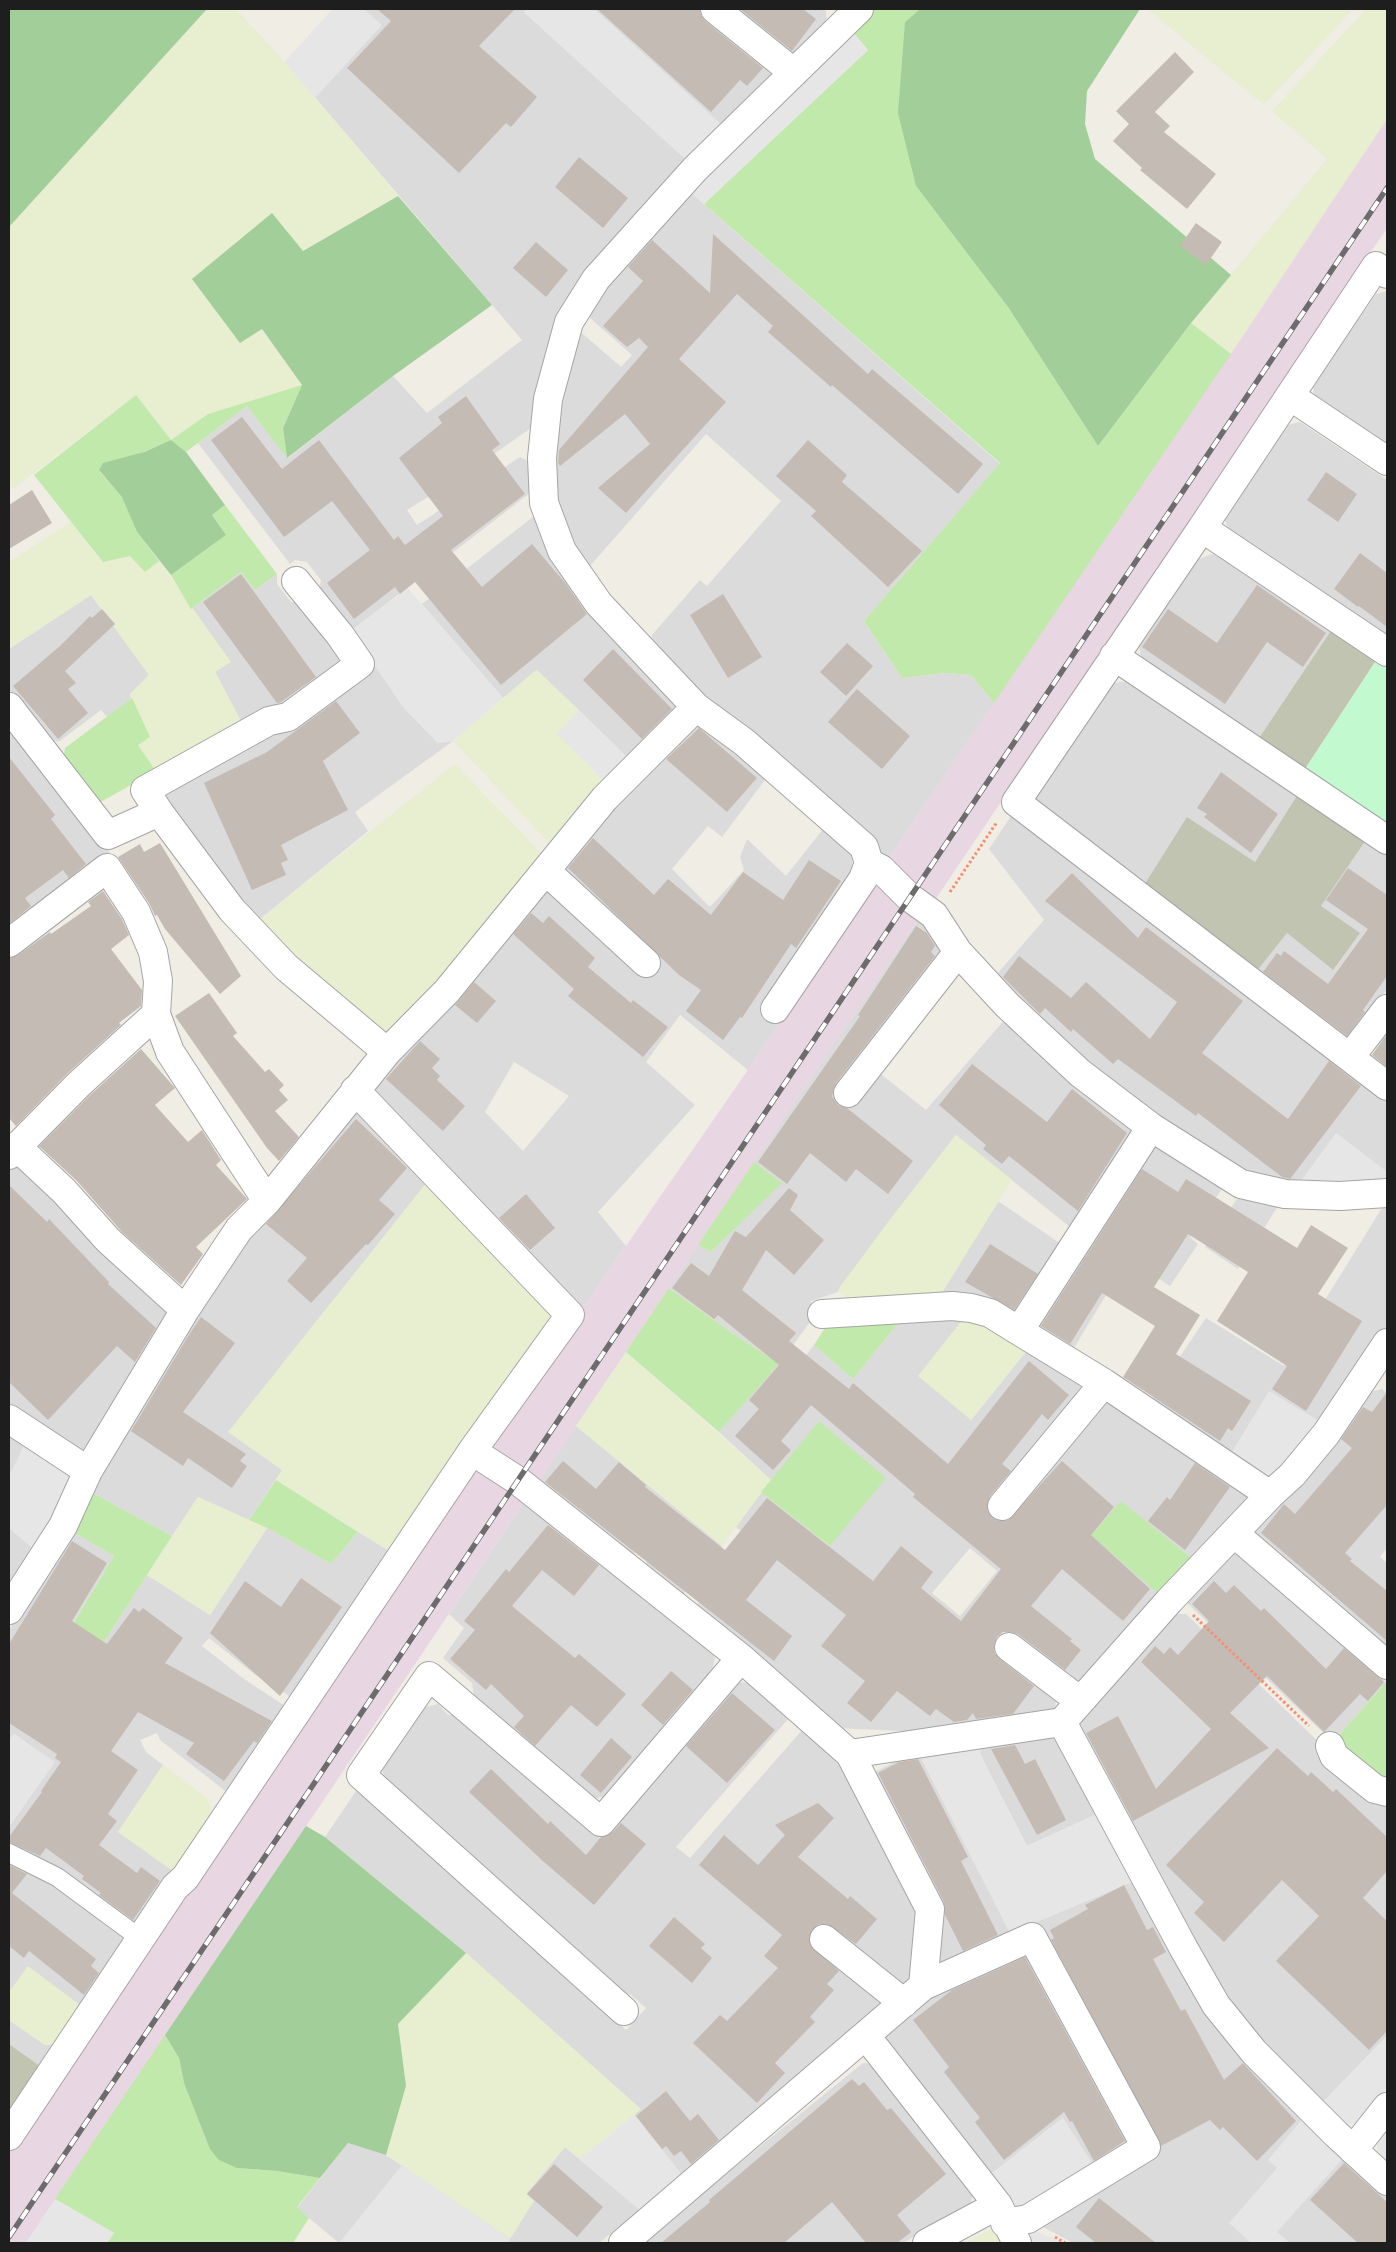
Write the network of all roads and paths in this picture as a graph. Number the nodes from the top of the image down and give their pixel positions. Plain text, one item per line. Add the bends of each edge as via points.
1 (715, 9) edge
2 (849, 12) edge
3 (793, 72) junction
4 (1384, 263) edge
5 (1290, 396) junction
6 (1387, 462) edge
7 (1202, 528) junction
8 (296, 580) dead end
9 (1387, 652) edge
10 (1114, 656) junction
11 (696, 707) junction
12 (9, 708) edge
13 (1016, 802) junction
14 (159, 812) junction
15 (1387, 840) edge
16 (869, 863) junction
17 (546, 871) junction
18 (934, 915) junction
19 (9, 943) edge
20 (958, 952) junction
21 (646, 963) dead end
22 (775, 1009) dead end
23 (1387, 1009) edge
24 (156, 1014) junction
25 (387, 1052) junction
26 (1350, 1057) junction
27 (1387, 1086) edge
28 (355, 1090) junction
29 (848, 1093) dead end
30 (1151, 1127) junction
31 (13, 1151) edge
32 (1387, 1193) edge
33 (267, 1201) junction
34 (185, 1310) junction
35 (822, 1314) dead end
36 (1019, 1331) junction
37 (1387, 1343) edge
38 (1380, 1373) edge
39 (1104, 1383) junction
40 (9, 1419) edge
41 (472, 1451) junction
42 (88, 1471) junction
43 (1270, 1494) junction
44 (1002, 1506) dead end
45 (1235, 1534) junction
46 (1173, 1597) junction
47 (9, 1610) edge
48 (1009, 1647) dead end
49 (741, 1658) junction
50 (1387, 1665) edge
51 (1080, 1701) junction
52 (1062, 1722) junction
53 (1330, 1746) joint
54 (850, 1754) junction
55 (1387, 1792) edge
56 (9, 1853) edge
57 (141, 1939) junction
58 (824, 1939) dead end
59 (914, 1995) junction
60 (624, 2011) dead end
61 (866, 2036) junction
62 (1387, 2108) edge
63 (9, 2136) edge
64 (1353, 2150) junction
65 (1387, 2181) edge
66 (1007, 2224) edge
67 (623, 2243) edge
68 (927, 2243) edge

1 - 3 street
2 - 3 street
3 - 11 street via 695,169 596,279 569,322 548,400 542,458 544,503 562,551 599,604
4 - 5 street
5 - 6 street
5 - 7 street
7 - 9 street
7 - 10 street
8 - 14 street via 360,664 288,718 269,721 145,790
10 - 13 street
10 - 15 street
11 - 16 street via 744,742 848,832 864,847
11 - 17 street via 605,798
12 - 14 street via 108,835
13 - 18 path via 1003,812
13 - 26 street
14 - 25 street via 232,910 286,967
16 - 18 street via 881,869
16 - 22 street via 864,879
17 - 21 street
17 - 25 street via 447,991
18 - 20 street
19 - 24 street via 107,868 136,912 153,952 158,981
20 - 29 street
20 - 30 street via 1007,1005 1080,1073
23 - 26 street
24 - 31 street via 79,1084
24 - 33 street via 170,1052
25 - 28 street
26 - 27 street
28 - 33 street
28 - 41 street via 570,1315
30 - 32 street via 1242,1184 1285,1194 1340,1196
30 - 36 street
31 - 34 street via 64,1192 108,1240
33 - 34 street via 239,1229
34 - 42 street
35 - 36 street via 952,1306 990,1314
36 - 39 street
37 - 38 street
38 - 43 street via 1292,1475
39 - 43 street
39 - 44 street
40 - 42 street
41 - 49 street via 517,1480
41 - 57 street
42 - 47 street via 63,1526
43 - 45 street
45 - 46 street
45 - 50 street
46 - 51 street
46 - 53 path
48 - 51 street
49 - 54 street
49 - 60 street via 601,1822 429,1676 361,1775
51 - 52 street
52 - 54 street
52 - 64 street via 1216,2005 1254,2052
53 - 55 street via 1334,1756 1375,1789
54 - 59 street via 930,1909
56 - 57 lane via 57,1877
57 - 63 street
58 - 59 street
59 - 61 street
59 - 66 street via 1032,1937 1146,2147 1028,2219
61 - 66 street
61 - 67 street
62 - 64 street
64 - 65 street
66 - 68 street

